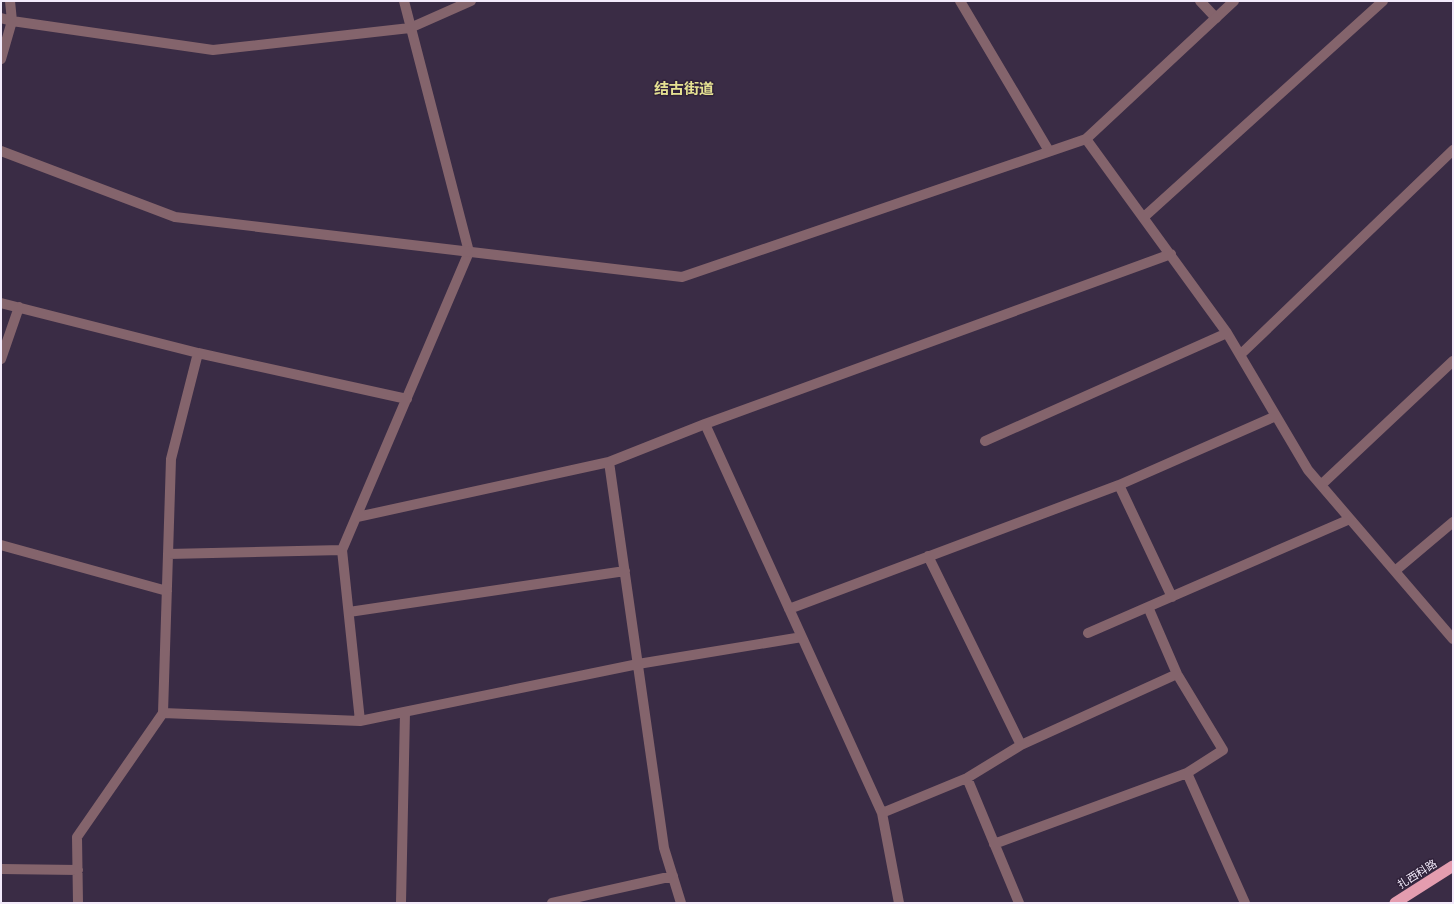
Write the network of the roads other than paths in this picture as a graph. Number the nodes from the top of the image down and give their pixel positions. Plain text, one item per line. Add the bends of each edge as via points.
1 (10, 1) edge
2 (404, 1) edge
3 (471, 1) edge
4 (960, 1) edge
5 (1200, 1) edge
6 (1234, 1) edge
7 (1383, 1) edge
8 (1, 18) edge
9 (1216, 18) junction
10 (12, 21) junction
11 (410, 28) junction
12 (1, 59) edge
13 (1086, 139) junction
14 (1453, 150) edge
15 (1, 151) edge
16 (1049, 152) junction
17 (1144, 217) junction
18 (469, 252) junction
19 (1171, 254) junction
20 (1, 303) edge
21 (18, 307) junction
22 (1227, 333) junction
23 (198, 353) junction
24 (1240, 355) junction
25 (1, 359) edge
26 (1453, 361) edge
27 (407, 398) junction
28 (1276, 416) junction
29 (705, 424) junction
30 (985, 441) dead end
31 (609, 462) junction
32 (1119, 485) junction
33 (1321, 485) junction
34 (357, 517) junction
35 (1350, 519) junction
36 (1453, 522) edge
37 (1, 545) edge
38 (342, 550) junction
39 (168, 554) junction
40 (928, 556) junction
41 (625, 571) junction
42 (1395, 571) junction
43 (167, 591) junction
44 (1172, 597) junction
45 (1148, 607) junction
46 (789, 608) junction
47 (349, 612) junction
48 (1088, 633) dead end
49 (802, 637) junction
50 (1453, 639) edge
51 (638, 664) junction
52 (1177, 674) junction
53 (405, 712) junction
54 (163, 713) junction
55 (360, 721) junction
56 (1021, 745) junction
57 (1188, 773) junction
58 (967, 778) junction
59 (882, 813) junction
60 (994, 844) junction
61 (1453, 866) edge
62 (1, 868) edge
63 (78, 870) junction
64 (673, 876) junction
65 (78, 903) edge
66 (401, 903) edge
67 (552, 903) edge
68 (681, 903) edge
69 (899, 903) edge
70 (1019, 903) edge
71 (1245, 903) edge
72 (1395, 903) edge

1 - 10 street
2 - 11 street
3 - 11 street
4 - 16 street
5 - 9 street
6 - 9 street
7 - 17 street
8 - 10 street
9 - 13 street
10 - 11 street via 213,50
10 - 12 street
11 - 18 street
13 - 16 street
13 - 17 street
14 - 24 street
15 - 18 street via 175,217
16 - 18 street via 682,277
17 - 19 street
18 - 27 street
19 - 22 street
19 - 29 street
20 - 21 street
21 - 23 street
21 - 25 street
22 - 24 street
22 - 30 street
23 - 27 street
23 - 39 street via 171,458
24 - 28 street
26 - 33 street
27 - 34 street
28 - 32 street
28 - 33 street via 1308,470
29 - 31 street
29 - 46 street
31 - 34 street
31 - 41 street
32 - 40 street
32 - 44 street
33 - 35 street
34 - 38 street
35 - 42 street
35 - 44 street
36 - 42 street
37 - 43 street
38 - 39 street
38 - 47 street
39 - 43 street
40 - 46 street
40 - 56 street
41 - 47 street
41 - 51 street
42 - 50 street
43 - 54 street
44 - 45 street
45 - 48 street
45 - 52 street
46 - 49 street
47 - 55 street
49 - 51 street
49 - 59 street
51 - 53 street
51 - 64 street via 664,848
52 - 56 street
52 - 57 street via 1223,750
53 - 55 street
53 - 66 street
54 - 55 street
54 - 63 street via 77,837
56 - 58 street
57 - 60 street
57 - 71 street
58 - 59 street
58 - 60 street
59 - 69 street
60 - 70 street
61 - 72 highway, 扎西科路
62 - 63 street
63 - 65 street
64 - 67 street
64 - 68 street

